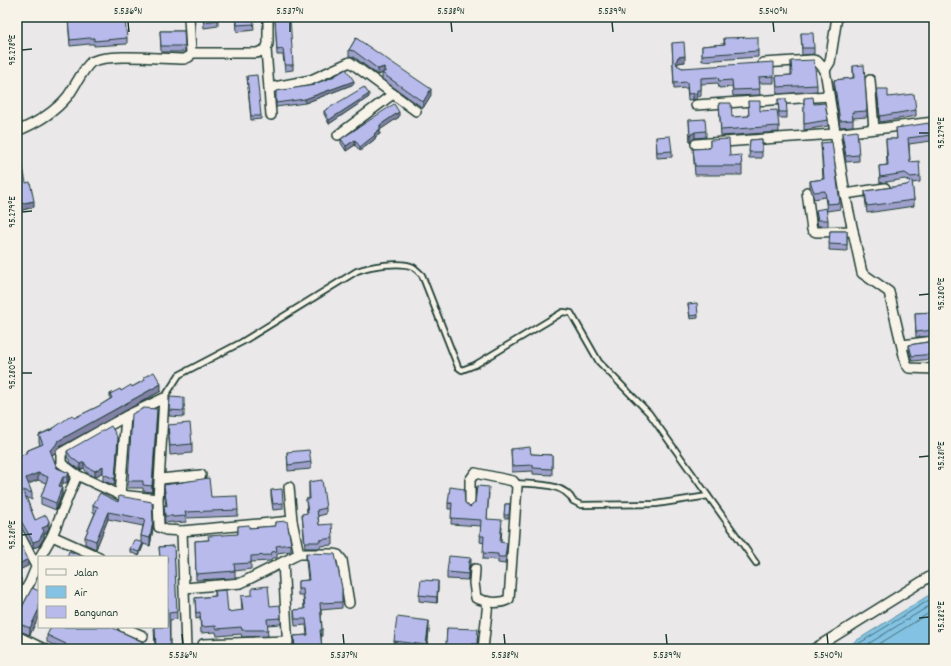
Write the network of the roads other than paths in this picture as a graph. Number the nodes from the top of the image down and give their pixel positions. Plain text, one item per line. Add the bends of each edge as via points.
1 (189, 17) edge
2 (268, 17) edge
3 (837, 17) edge
4 (266, 49) junction
5 (191, 53) junction
6 (751, 64) edge
7 (825, 70) junction
8 (870, 80) dead end
9 (269, 88) junction
10 (393, 94) junction
11 (829, 96) junction
12 (696, 105) dead end
13 (416, 111) dead end
14 (271, 115) dead end
15 (934, 122) edge
16 (874, 129) junction
17 (17, 130) edge
18 (834, 134) junction
19 (338, 135) dead end
20 (696, 144) dead end
21 (891, 188) edge
22 (807, 192) dead end
23 (845, 194) junction
24 (853, 231) junction
25 (934, 341) edge
26 (902, 344) junction
27 (934, 369) edge
28 (164, 398) junction
29 (126, 416) junction
30 (78, 475) junction
31 (201, 475) dead end
32 (160, 479) junction
33 (515, 483) junction
34 (289, 487) dead end
35 (120, 494) junction
36 (708, 496) junction
37 (158, 499) junction
38 (470, 507) edge
39 (292, 521) junction
40 (17, 530) edge
41 (182, 531) junction
42 (52, 536) junction
43 (299, 554) junction
44 (41, 556) edge
45 (97, 556) edge
46 (283, 562) junction
47 (37, 563) edge
48 (756, 563) dead end
49 (475, 569) dead end
50 (934, 574) edge
51 (35, 584) edge
52 (185, 588) junction
53 (488, 602) junction
54 (349, 603) dead end
55 (17, 605) edge
56 (125, 628) edge
57 (17, 636) edge
58 (143, 636) dead end
59 (288, 645) edge
60 (186, 647) edge
61 (44, 649) edge
62 (483, 649) edge
63 (814, 649) edge

1 - 5 street
2 - 4 street
3 - 7 street via 830,62
4 - 5 street via 257,53
4 - 9 street
5 - 17 street via 184,60 96,59 90,62 58,106 37,123
6 - 7 street via 812,60 817,61
7 - 11 street
8 - 16 street
9 - 10 street via 311,80 350,62
9 - 14 street
10 - 13 street
10 - 19 street
11 - 12 street
11 - 18 street
15 - 16 street
16 - 18 street
18 - 20 street
18 - 23 street
21 - 23 street
22 - 24 street via 812,230
23 - 24 street
24 - 26 street via 862,273 889,292
25 - 26 street
26 - 27 street via 909,368
28 - 29 street
28 - 32 street
28 - 36 lane via 179,375 242,342 357,271 384,264 412,266 422,275 458,367 462,370 475,365 563,312 570,313 599,362 649,413
29 - 30 street via 61,453 61,462
29 - 35 street
30 - 35 street
30 - 42 street
31 - 32 street
32 - 37 street
33 - 36 lane via 561,488 573,501 581,505 656,504
33 - 38 street via 473,474 470,480
33 - 53 street via 518,488 509,599 503,602
34 - 39 street
35 - 37 street
36 - 48 lane
37 - 41 street via 160,527
39 - 41 street
39 - 43 street
40 - 47 street
41 - 52 street
42 - 44 street
42 - 45 street
43 - 46 street
43 - 54 street via 338,555 342,560
46 - 52 street via 241,583
46 - 59 street
47 - 51 street
49 - 53 street via 475,596
50 - 63 street
51 - 55 street
52 - 60 street
53 - 62 street
56 - 58 street
57 - 61 street
59 - 60 street

